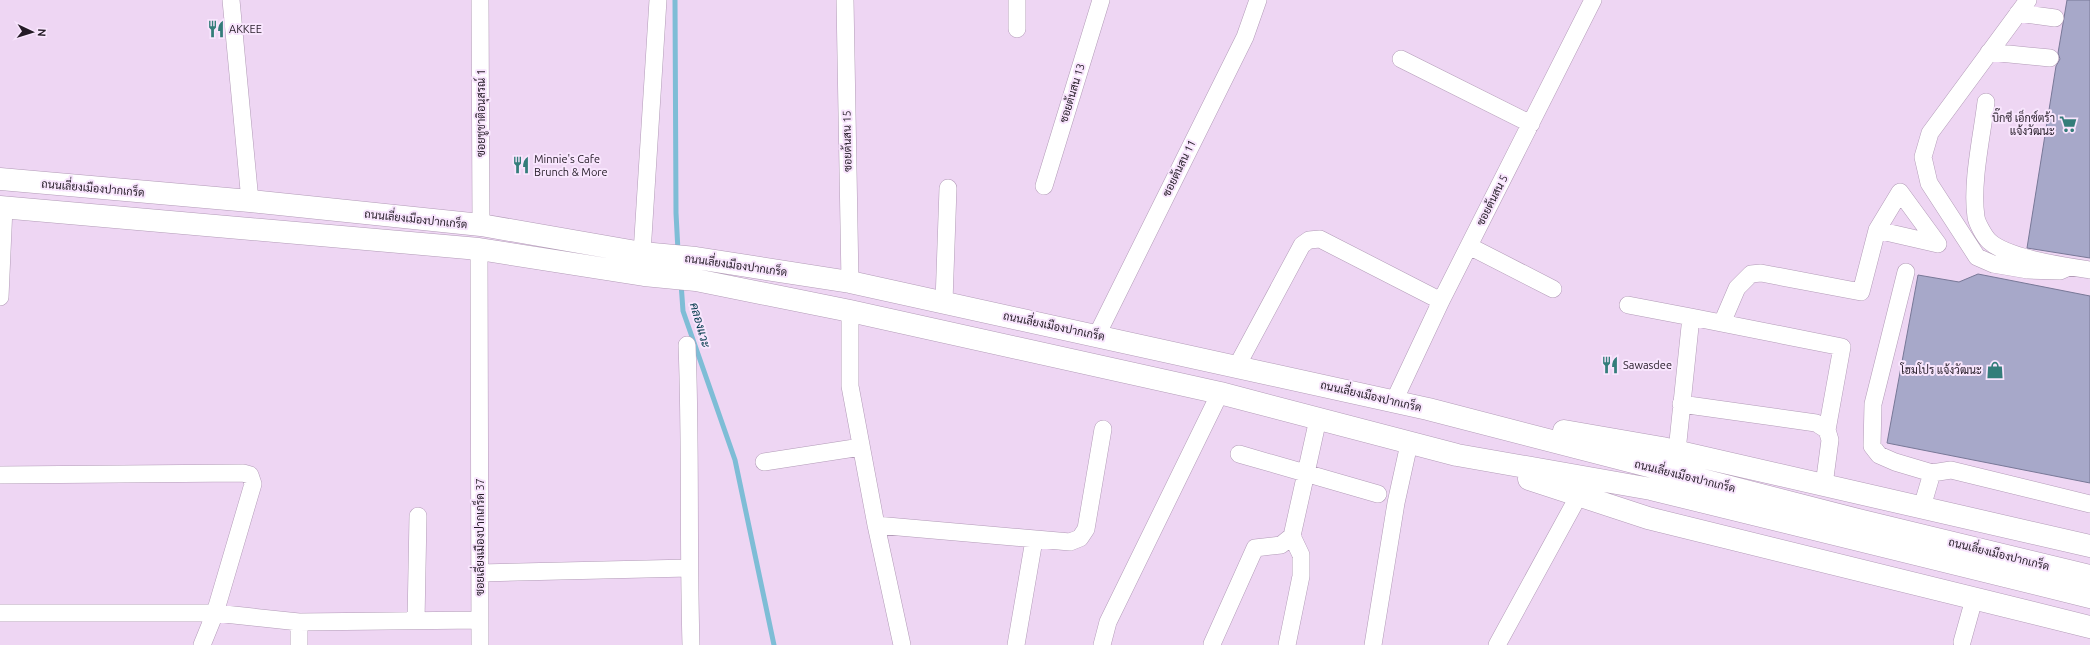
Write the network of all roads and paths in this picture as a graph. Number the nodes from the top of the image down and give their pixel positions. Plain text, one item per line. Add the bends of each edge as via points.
1 (231, 0) edge
2 (480, 0) edge
3 (658, 0) edge
4 (845, 0) edge
5 (1017, 0) edge
6 (1101, 0) edge
7 (1258, 0) edge
8 (1593, 0) edge
9 (2023, 7) edge
10 (2055, 18) dead end
11 (1017, 28) dead end
12 (1989, 52) junction
13 (2050, 58) dead end
14 (1401, 59) dead end
15 (1986, 102) dead end
16 (1530, 124) junction
17 (0, 179) edge
18 (1044, 186) dead end
19 (948, 188) dead end
20 (250, 201) junction
21 (2, 207) edge
22 (481, 225) junction
23 (1877, 230) dead end
24 (1469, 246) junction
25 (479, 249) junction
26 (644, 253) junction
27 (2069, 267) junction
28 (2090, 270) edge
29 (1906, 272) dead end
30 (850, 282) junction
31 (1553, 289) dead end
32 (0, 297) edge
33 (1441, 301) junction
34 (944, 302) junction
35 (1628, 305) dead end
36 (850, 311) junction
37 (1691, 317) junction
38 (1722, 323) junction
39 (1096, 335) junction
40 (687, 345) dead end
41 (1237, 366) junction
42 (1220, 393) junction
43 (1394, 401) junction
44 (1682, 404) junction
45 (1428, 409) junction
46 (1318, 420) junction
47 (1104, 429) dead end
48 (1827, 430) junction
49 (1409, 444) junction
50 (861, 447) junction
51 (1677, 451) junction
52 (1239, 454) dead end
53 (1457, 455) junction
54 (764, 462) dead end
55 (1932, 473) junction
56 (1306, 474) junction
57 (0, 475) edge
58 (1824, 485) junction
59 (1378, 494) dead end
60 (1579, 495) junction
61 (2090, 504) edge
62 (1922, 507) junction
63 (418, 516) dead end
64 (876, 525) junction
65 (1859, 531) junction
66 (1292, 536) junction
67 (1034, 540) junction
68 (2090, 546) edge
69 (689, 568) junction
70 (480, 573) junction
71 (2090, 576) edge
72 (2090, 597) edge
73 (1974, 599) junction
74 (0, 613) edge
75 (215, 613) junction
76 (480, 620) junction
77 (416, 621) junction
78 (299, 622) junction
79 (2090, 627) edge
80 (1962, 642) dead end
81 (1212, 644) dead end
82 (202, 645) edge
83 (299, 645) edge
84 (480, 645) edge
85 (691, 645) edge
86 (902, 645) edge
87 (1016, 645) edge
88 (1102, 645) edge
89 (1287, 645) edge
90 (1373, 645) edge
91 (1497, 645) edge

1 - 20 street
2 - 22 street, ซอยชูชาติอนุสรณ์ 1
3 - 26 street
4 - 30 street, ซอยต้นสน 15
5 - 11 street
6 - 18 street, ซอยต้นสน 13
7 - 39 street, ซอยต้นสน 11 via 1245,37
8 - 16 street, ซอยต้นสน 5
9 - 10 street
9 - 12 street
12 - 13 street
12 - 27 street via 1930,133 1924,157 1929,183 1977,256 1993,264 2028,270 2060,271
14 - 16 street
15 - 27 street via 1975,193 1976,218 1988,240 1998,248
16 - 24 street, ซอยต้นสน 5
17 - 20 main road, ถนนเลี่ยงเมืองปากเกร็ด
19 - 34 street
20 - 22 main road, ถนนเลี่ยงเมืองปากเกร็ด
21 - 25 main road, ถนนเลี่ยงเมืองปากเกร็ด
21 - 32 street
22 - 26 main road, ถนนเลี่ยงเมืองปากเกร็ด
23 - 38 street via 1861,292 1761,273 1751,274 1737,288
24 - 31 street
24 - 33 street, ซอยต้นสน 5
25 - 36 main road, ถนนเลี่ยงเมืองปากเกร็ด via 644,275 696,280
25 - 70 street, ซอยเลี่ยงเมืองปากเกร็ด 37
26 - 30 main road, ถนนเลี่ยงเมืองปากเกร็ด via 696,258
27 - 28 street
29 - 55 street via 1873,404 1872,446 1879,455
30 - 34 main road, ถนนเลี่ยงเมืองปากเกร็ด
33 - 41 street via 1320,240 1309,240 1302,245
33 - 43 street, ซอยต้นสน 5
34 - 39 main road, ถนนเลี่ยงเมืองปากเกร็ด
35 - 37 street
36 - 42 main road, ถนนเลี่ยงเมืองปากเกร็ด
36 - 50 street via 850,386
37 - 38 street
37 - 44 street
38 - 48 street via 1842,347
39 - 41 main road, ถนนเลี่ยงเมืองปากเกร็ด
40 - 69 street via 690,383
41 - 43 main road, ถนนเลี่ยงเมืองปากเกร็ด
42 - 46 main road, ถนนเลี่ยงเมืองปากเกร็ด
42 - 88 street via 1108,622
43 - 45 main road, ถนนเลี่ยงเมืองปากเกร็ด
44 - 48 street via 1816,423
44 - 51 street
45 - 51 main road
45 - 65 main road, ถนนเลี่ยงเมืองปากเกร็ด
46 - 49 main road, ถนนเลี่ยงเมืองปากเกร็ด
46 - 56 street
47 - 67 street via 1086,529 1080,538 1070,542
48 - 58 street via 1830,440
49 - 53 main road, ถนนเลี่ยงเมืองปากเกร็ด
49 - 90 street via 1396,503
50 - 54 street
50 - 64 street
51 - 58 main road
52 - 56 street
53 - 60 main road
53 - 65 main road, ถนนเลี่ยงเมืองปากเกร็ด via 1652,489
55 - 61 street via 1951,470
55 - 62 street
56 - 59 street
56 - 66 street
57 - 75 street via 250,475 253,484
58 - 62 main road
60 - 73 main road via 1648,518
60 - 91 street
62 - 68 main road
63 - 77 street
64 - 67 street
64 - 86 street
65 - 71 main road, ถนนเลี่ยงเมืองปากเกร็ด
65 - 72 main road, ถนนเลี่ยงเมืองปากเกร็ด
66 - 81 street via 1281,544 1255,548
66 - 89 street via 1300,555 1300,576
67 - 87 street
69 - 70 street
69 - 85 street
70 - 76 street, ซอยเลี่ยงเมืองปากเกร็ด 37
73 - 79 main road
73 - 80 street
74 - 75 street
75 - 78 street
75 - 82 street
76 - 77 street
76 - 84 street, ซอยเลี่ยงเมืองปากเกร็ด 37
77 - 78 street
78 - 83 street

